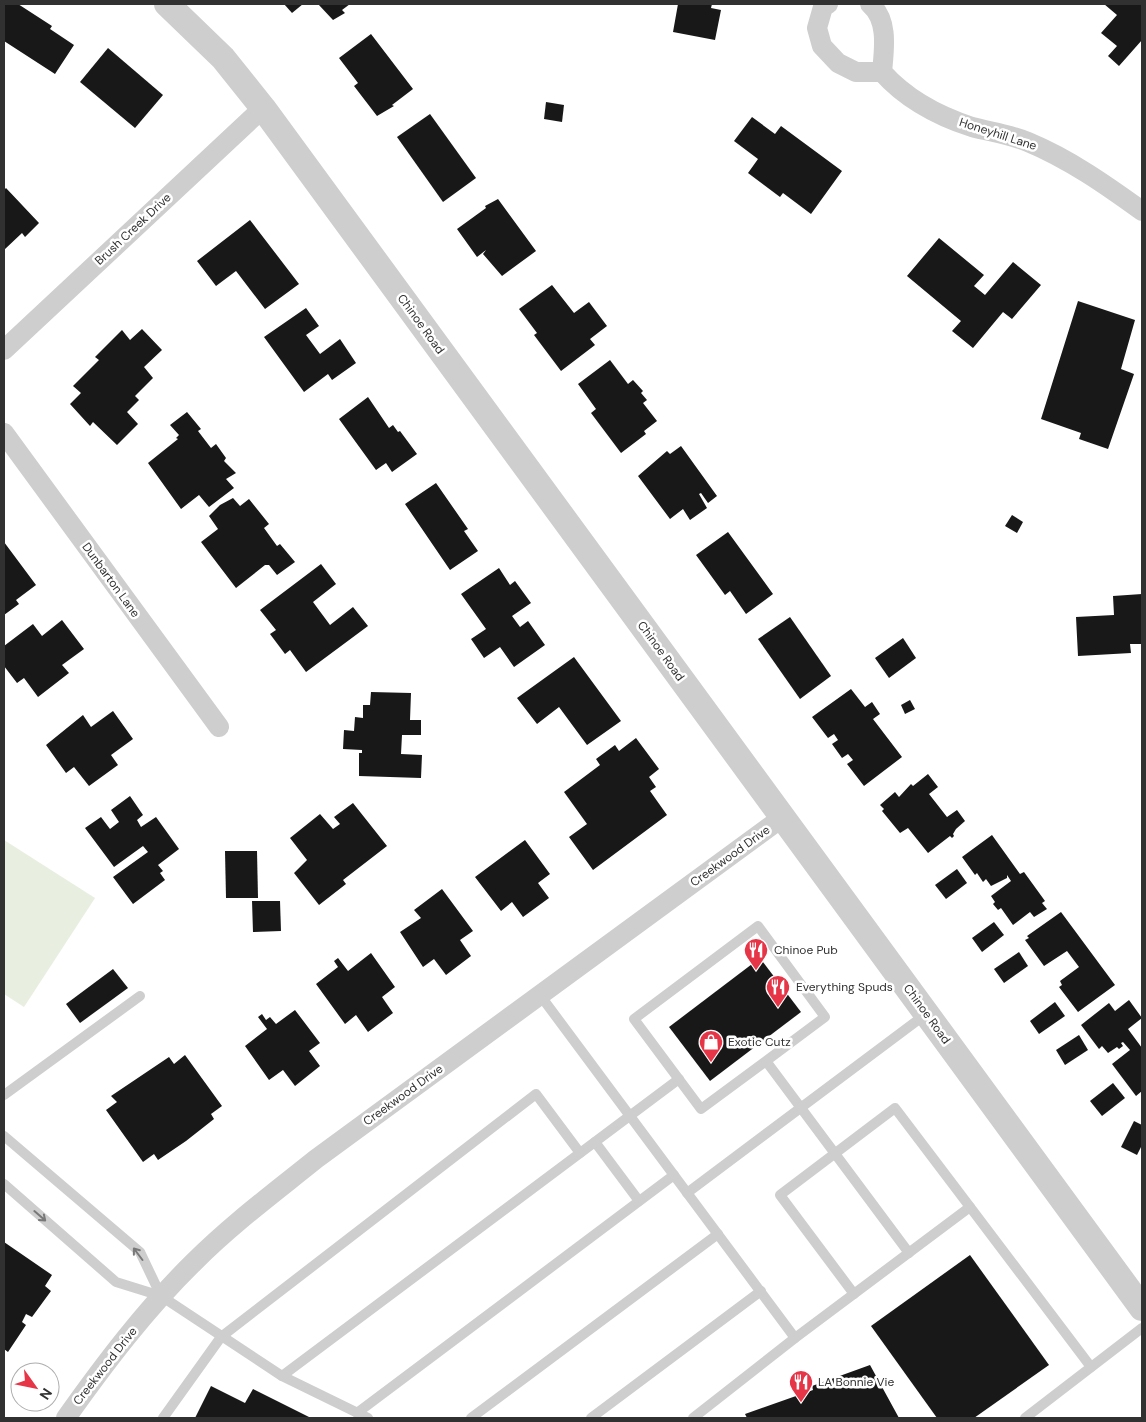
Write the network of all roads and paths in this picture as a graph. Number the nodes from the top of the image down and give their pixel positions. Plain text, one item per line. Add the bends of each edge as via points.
1 (167, 4) edge
2 (828, 4) edge
3 (870, 4) edge
4 (882, 72) junction
5 (262, 108) junction
6 (1142, 211) edge
7 (4, 350) edge
8 (4, 433) edge
9 (219, 727) dead end
10 (783, 817) junction
11 (540, 995) junction
12 (140, 996) dead end
13 (926, 1014) junction
14 (766, 1061) junction
15 (679, 1080) junction
16 (4, 1095) edge
17 (800, 1108) junction
18 (630, 1116) junction
19 (4, 1136) edge
20 (595, 1142) junction
21 (580, 1153) junction
22 (835, 1154) junction
23 (674, 1176) junction
24 (4, 1184) edge
25 (687, 1193) junction
26 (639, 1202) junction
27 (970, 1207) junction
28 (718, 1234) junction
29 (909, 1253) junction
30 (761, 1292) junction
31 (854, 1294) junction
32 (161, 1296) junction
33 (1142, 1308) edge
34 (1142, 1328) edge
35 (221, 1337) junction
36 (795, 1338) junction
37 (1091, 1367) junction
38 (282, 1376) junction
39 (356, 1413) junction
40 (66, 1418) edge
41 (163, 1418) edge
42 (368, 1418) edge
43 (471, 1418) edge
44 (591, 1418) edge
45 (693, 1418) edge
46 (1025, 1418) edge

1 - 5 street, Chinoe Road via 223,58
2 - 4 street via 816,28 822,46 838,62 856,72
3 - 4 street via 876,8 883,26
4 - 6 street, Honeyhill Lane via 898,90 914,101 972,127 1000,132 1054,154 1096,178
5 - 7 street, Brush Creek Drive
5 - 10 street, Chinoe Road
8 - 9 street, Dunbarton Lane
10 - 11 street, Creekwood Drive
10 - 13 street, Chinoe Road
11 - 18 lane
11 - 32 street, Creekwood Drive via 316,1158 245,1215
12 - 16 lane
13 - 17 lane
13 - 33 street, Chinoe Road
14 - 15 lane via 701,1109
14 - 15 lane via 825,1017 758,926 634,1019
14 - 17 lane
15 - 18 lane
17 - 22 lane
17 - 25 lane
18 - 20 lane
18 - 23 lane
32 -> 19 lane via 140,1252
20 - 21 lane
20 - 26 lane
21 - 35 lane via 536,1094
21 - 38 lane
22 - 27 lane via 895,1108
22 - 29 lane
22 - 31 lane via 780,1195
23 - 25 lane
23 - 26 lane
24 -> 32 lane via 116,1282
25 - 28 lane
26 - 39 lane
27 - 29 lane
27 - 37 lane
28 - 30 lane
28 - 43 lane
29 - 31 lane
30 - 36 lane
30 - 44 lane
31 - 36 lane
32 - 35 lane
32 - 40 street, Creekwood Drive via 104,1365
34 - 37 lane
35 - 38 lane
35 - 41 lane
36 - 45 lane
37 - 46 lane
38 - 39 lane
39 - 42 lane

